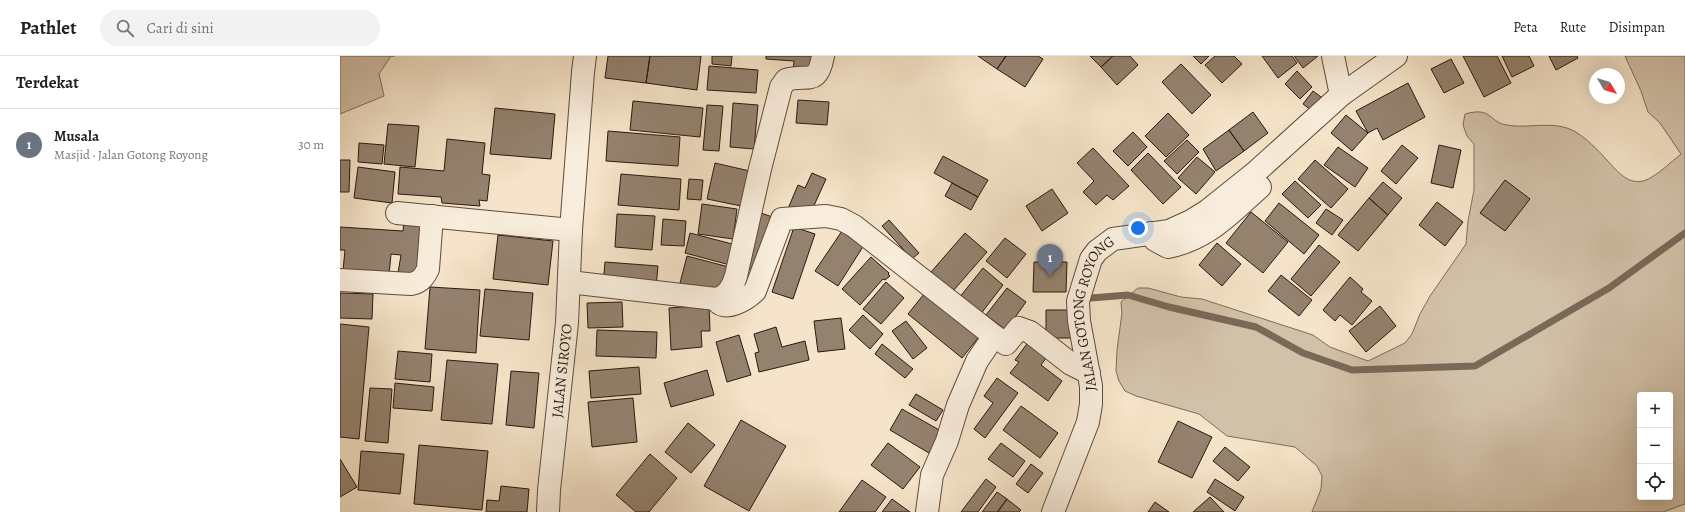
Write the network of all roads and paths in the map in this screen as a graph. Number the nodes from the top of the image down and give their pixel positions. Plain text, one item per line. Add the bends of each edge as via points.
1 (585, 56) edge
2 (823, 56) edge
3 (1333, 56) edge
4 (1396, 56) edge
5 (1341, 95) junction
6 (1260, 187) dead end
7 (397, 213) dead end
8 (432, 216) junction
9 (571, 230) junction
10 (1151, 233) junction
11 (340, 280) edge
12 (569, 282) junction
13 (716, 299) junction
14 (994, 336) junction
15 (1089, 373) junction
16 (548, 512) edge
17 (927, 512) edge
18 (1053, 512) edge

1 - 9 street, JALAN SIROYO
2 - 13 street via 816,75 810,79 791,78 781,87 733,284 725,295
3 - 5 street
4 - 5 street, JALAN GOTONG ROYONG
5 - 10 street, JALAN GOTONG ROYONG via 1257,171 1207,211 1169,231
6 - 10 street via 1219,225 1178,245 1168,248 1155,240
7 - 8 street
8 - 9 street
8 - 11 street via 428,269 419,282 411,284
9 - 12 street, JALAN SIROYO
10 - 15 street, JALAN GOTONG ROYONG via 1113,239 1091,259 1078,301 1079,321
12 - 13 street
12 - 16 street, JALAN SIROYO
13 - 14 street via 722,305 728,305 741,302 754,291 782,219 826,216 841,219 854,226
14 - 15 street via 1006,344 1019,328 1025,330 1071,364
14 - 17 street via 977,361 958,405 947,441 932,475
15 - 18 street, JALAN GOTONG ROYONG via 1091,404 1088,422

